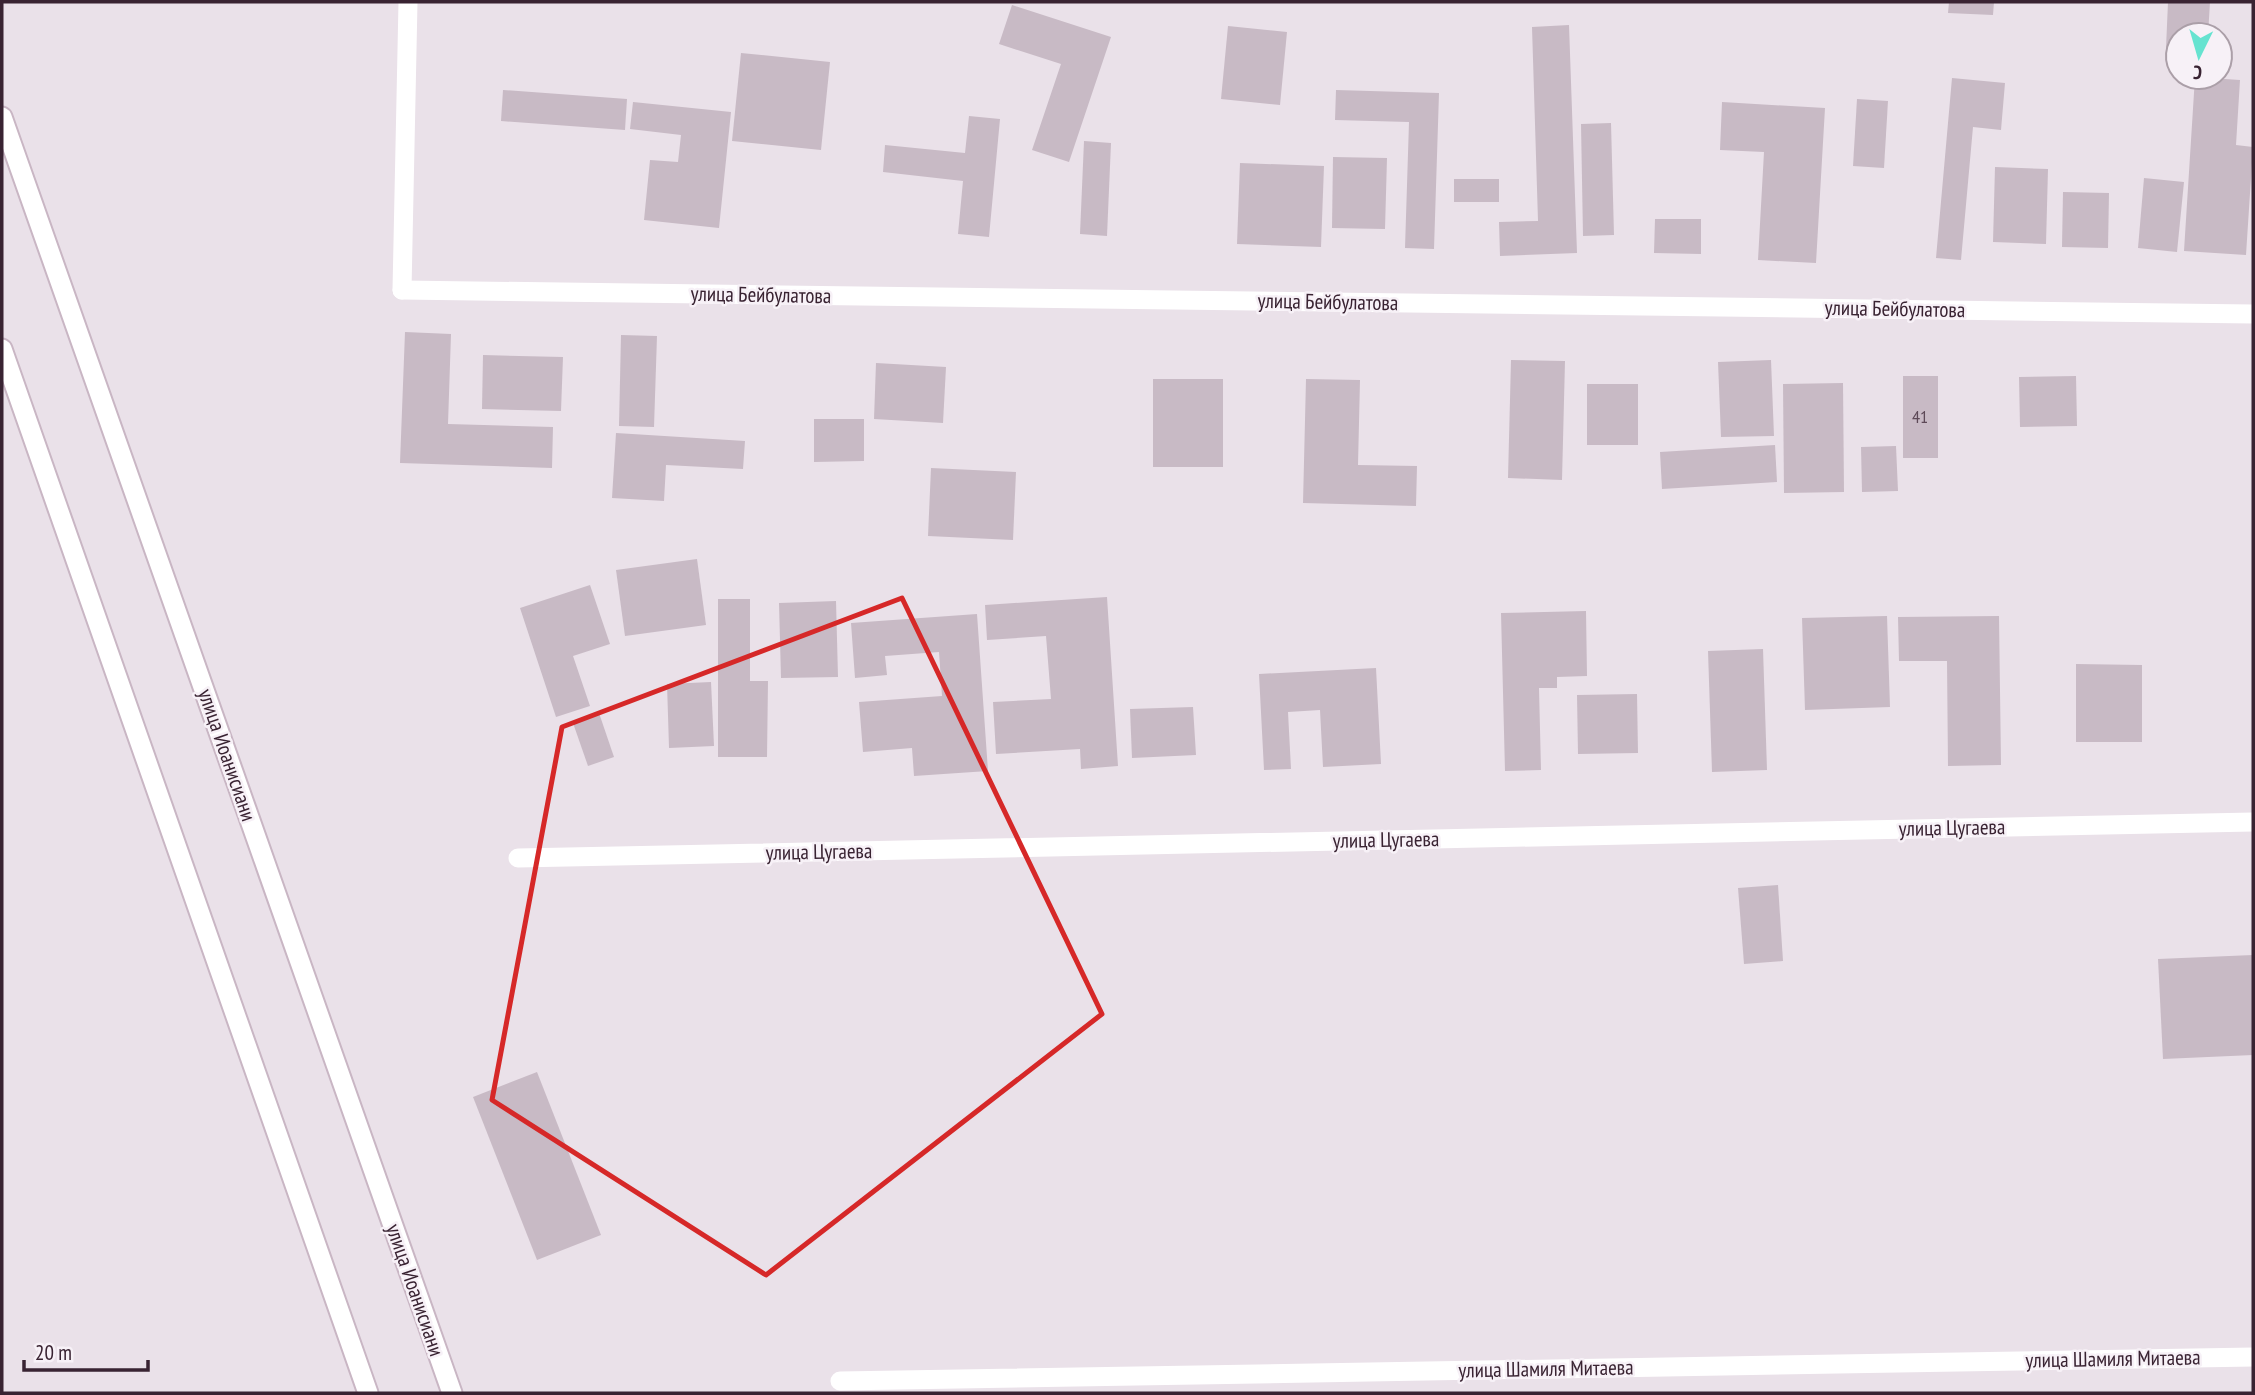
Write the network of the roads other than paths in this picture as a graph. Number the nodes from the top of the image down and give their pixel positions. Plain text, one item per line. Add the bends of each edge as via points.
1 (408, 2) edge
2 (2, 117) edge
3 (2253, 314) edge
4 (2, 349) edge
5 (2253, 822) edge
6 (518, 858) dead end
7 (2253, 1357) edge
8 (840, 1381) dead end
9 (368, 1393) edge
10 (452, 1393) edge

1 - 3 street, улица Бейбулатова via 402,290
2 - 10 street, улица Иоанисиани
4 - 9 street
5 - 6 street, улица Цугаева
7 - 8 street, улица Шамиля Митаева

